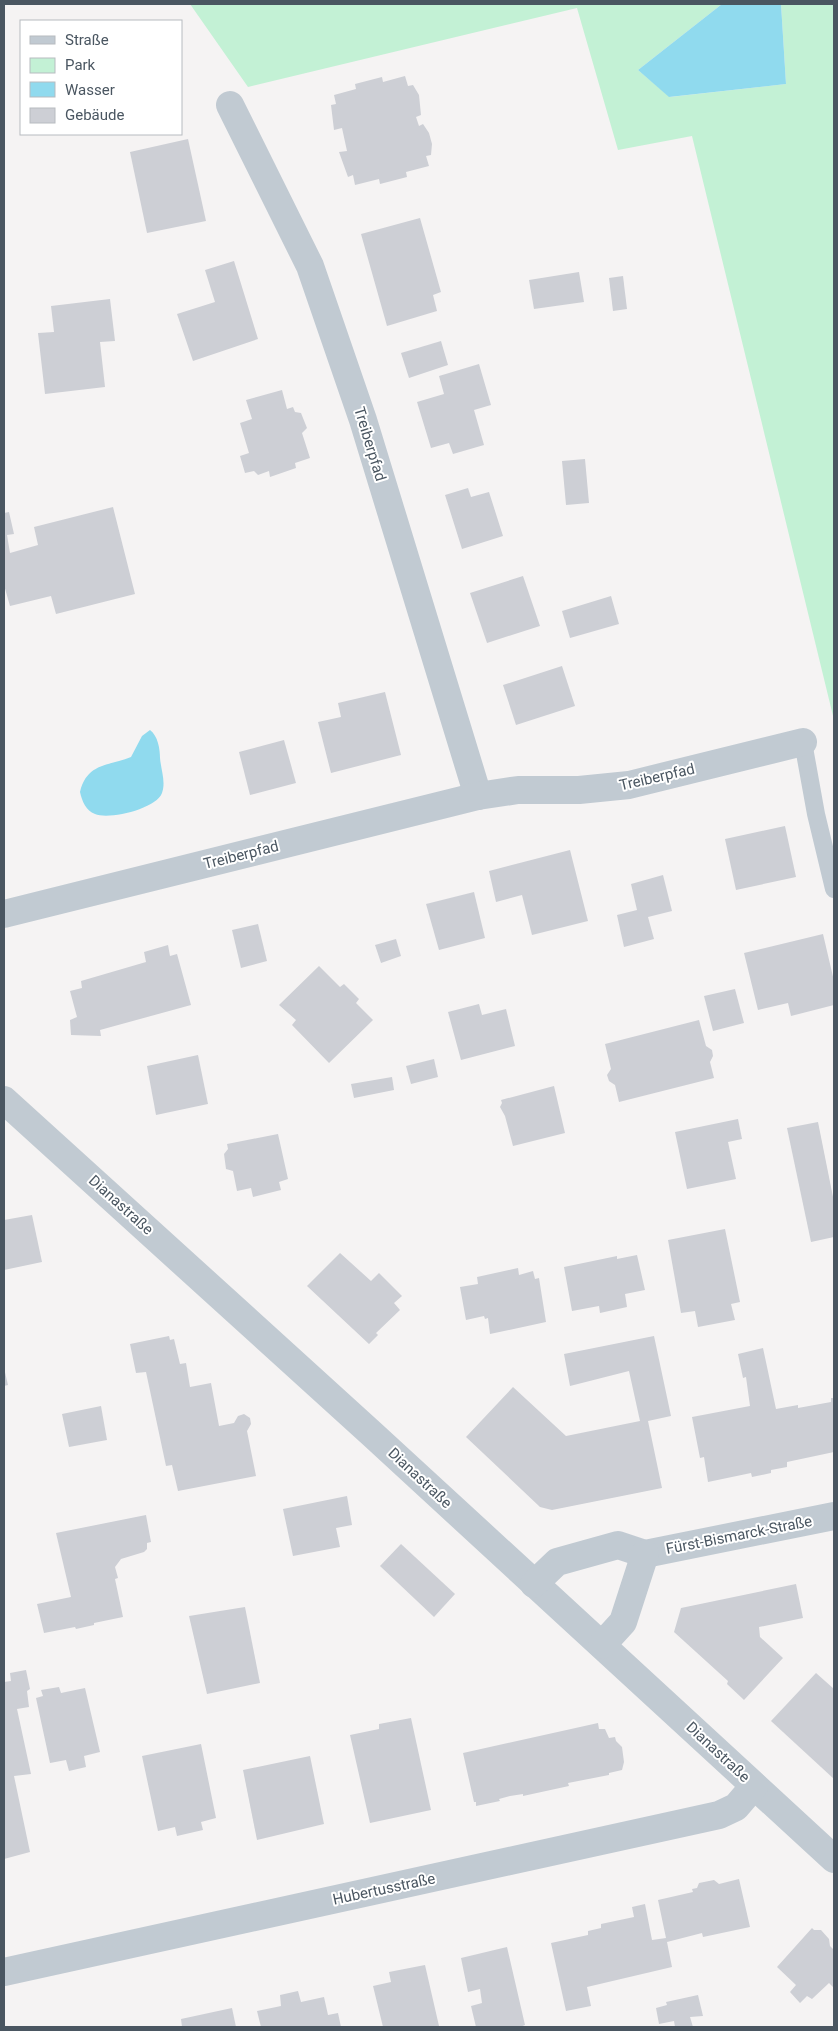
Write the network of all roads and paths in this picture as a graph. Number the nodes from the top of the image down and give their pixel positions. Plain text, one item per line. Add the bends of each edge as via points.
1 (230, 105) dead end
2 (803, 742) joint
3 (478, 796) junction
4 (834, 889) edge
5 (4, 914) edge
6 (4, 1100) edge
7 (834, 1516) edge
8 (645, 1554) junction
9 (534, 1584) junction
10 (602, 1645) junction
11 (754, 1786) junction
12 (834, 1859) edge
13 (4, 1972) edge

1 - 3 street, Treiberpfad via 310,266 363,420
2 - 3 street, Treiberpfad via 629,786 518,790
2 - 4 lane
3 - 5 street, Treiberpfad
6 - 9 street, Dianastraße
7 - 8 street, Fürst-Bismarck-Straße
8 - 9 street, Fürst-Bismarck-Straße via 618,1545 557,1562
8 - 10 street, Fürst-Bismarck-Straße via 623,1622
9 - 10 street, Dianastraße
10 - 11 street, Dianastraße
11 - 12 street, Dianastraße
11 - 13 street, Hubertusstraße via 736,1807 719,1815

